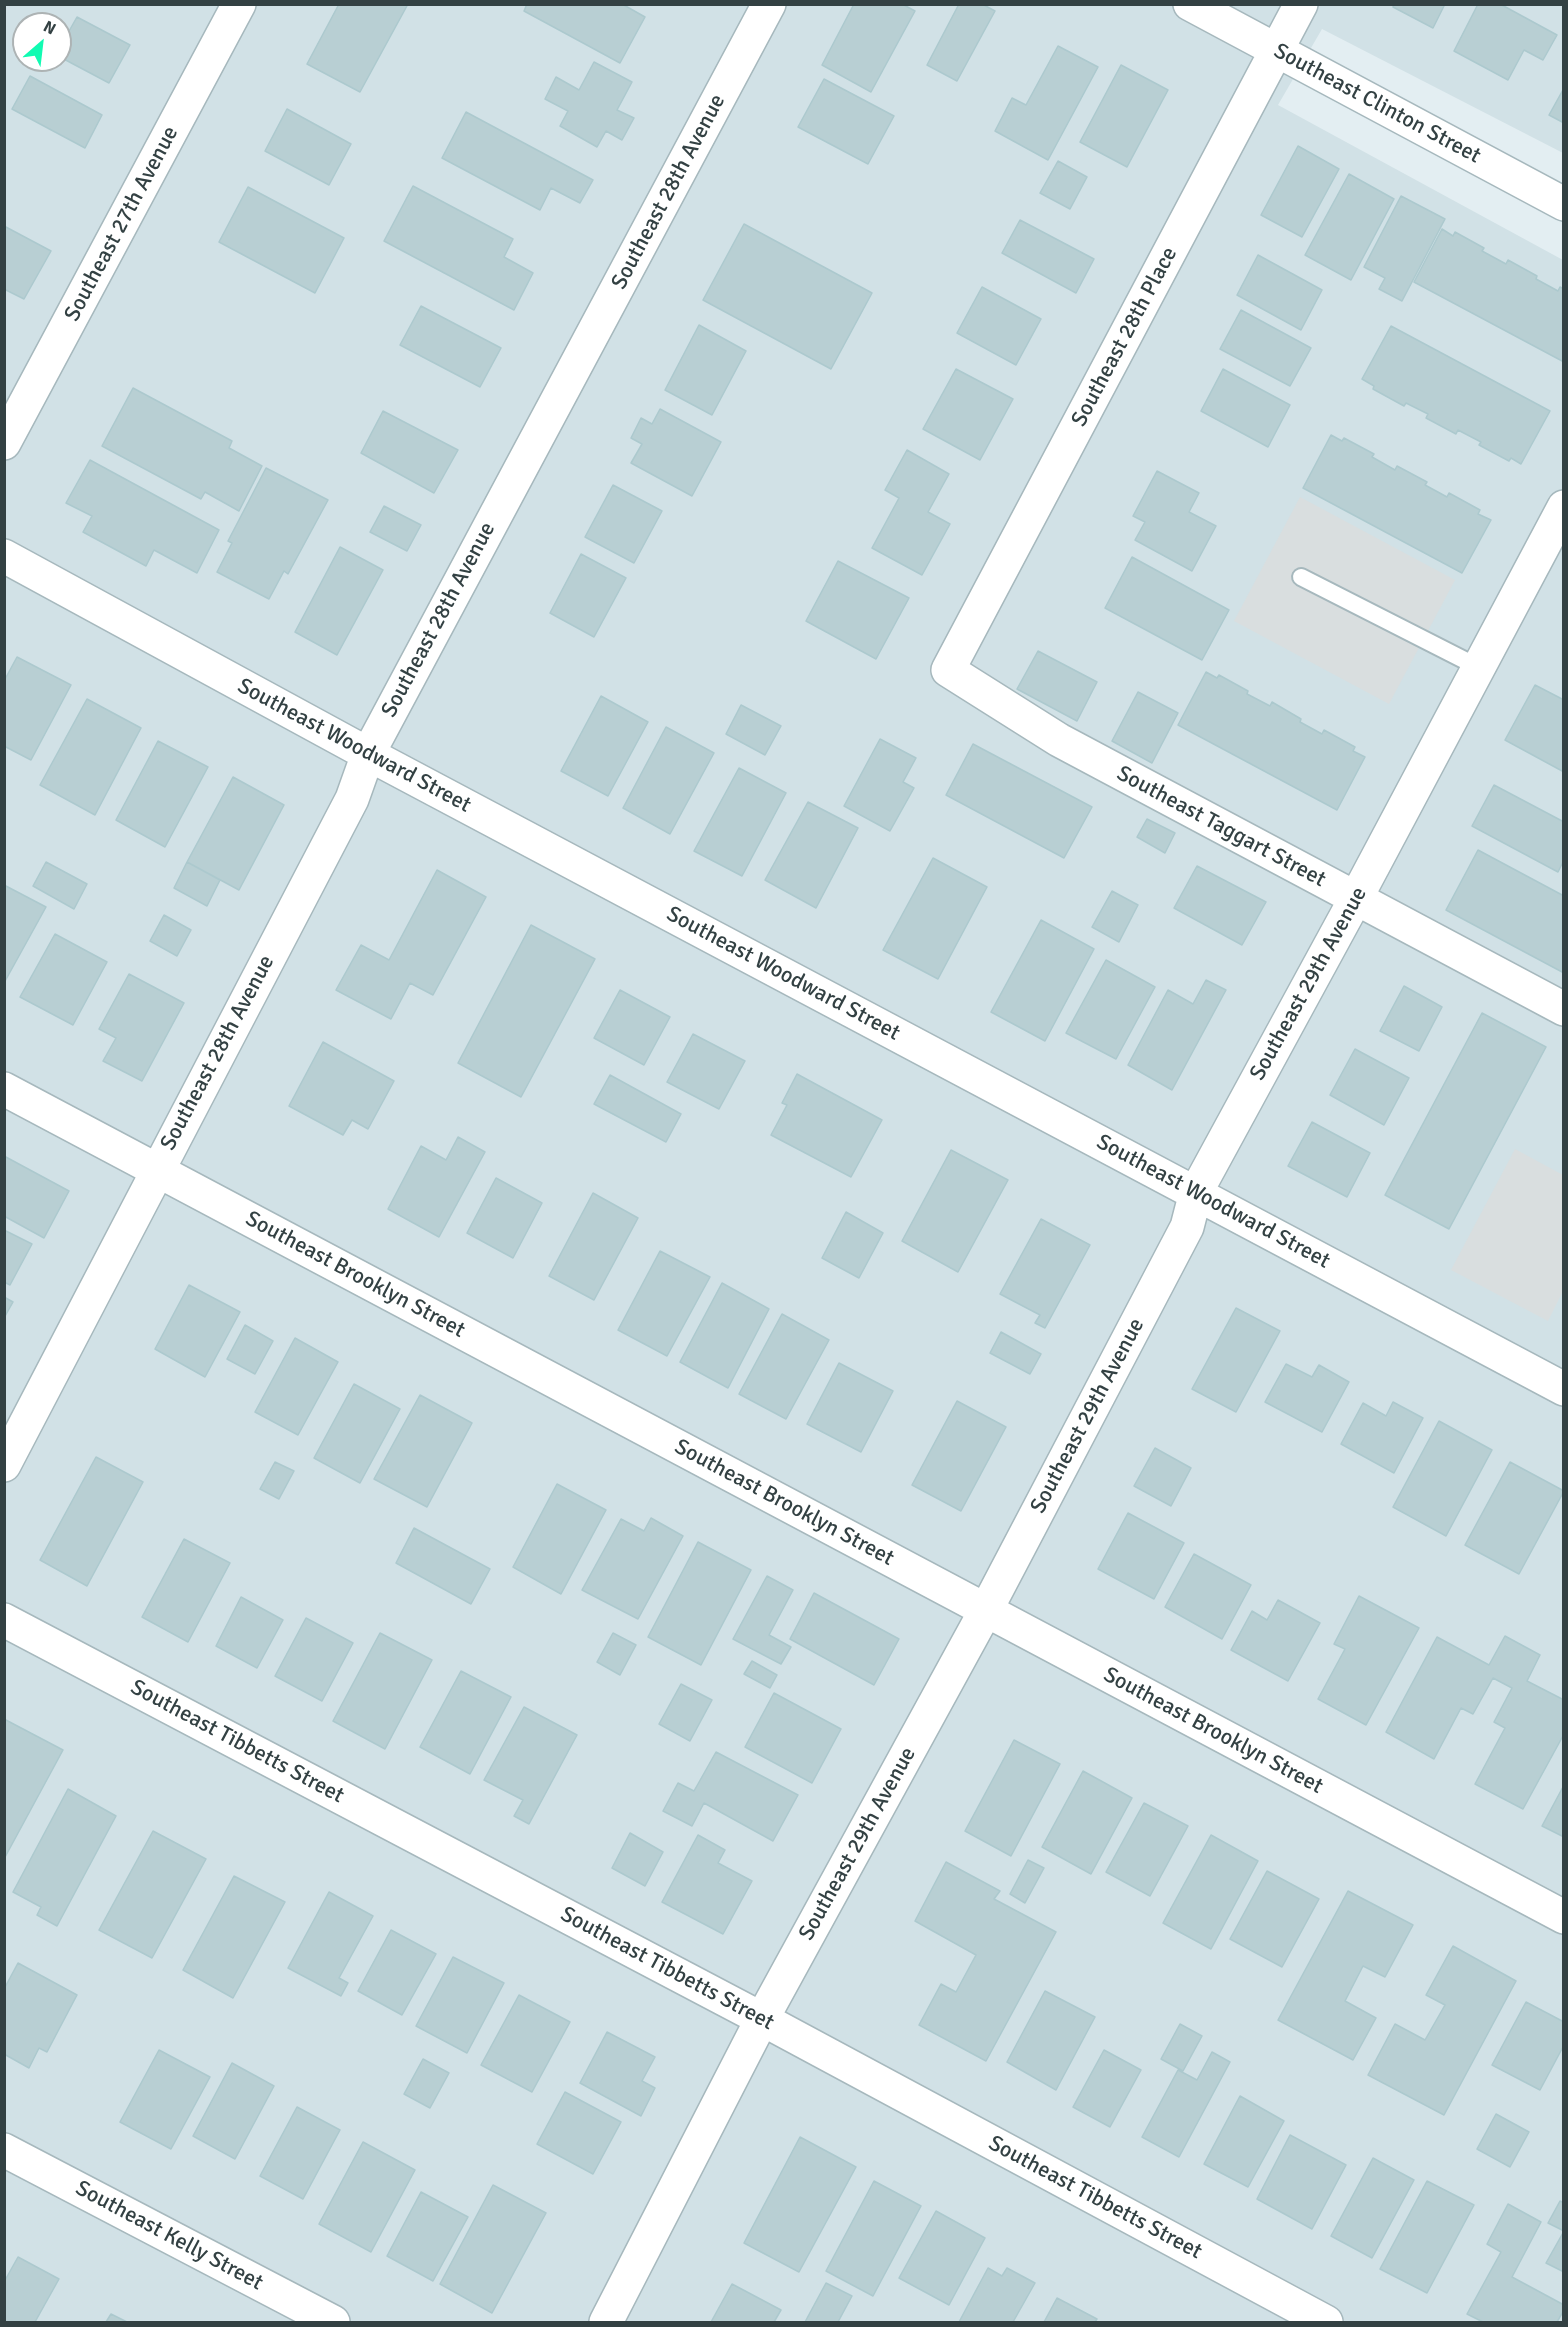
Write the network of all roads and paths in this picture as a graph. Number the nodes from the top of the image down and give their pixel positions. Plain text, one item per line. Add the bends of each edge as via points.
1 (239, 4) edge
2 (769, 4) edge
3 (1191, 4) edge
4 (1302, 4) edge
5 (1277, 51) junction
6 (1563, 204) edge
7 (4, 443) edge
8 (1563, 507) edge
9 (4, 556) edge
10 (1301, 577) dead end
11 (1478, 667) junction
12 (948, 670) joint
13 (368, 753) junction
14 (1356, 898) junction
15 (1563, 1009) edge
16 (4, 1089) edge
17 (157, 1170) junction
18 (1196, 1192) junction
19 (1563, 1389) edge
20 (4, 1465) edge
21 (986, 1610) junction
22 (4, 1620) edge
23 (1563, 1917) edge
24 (762, 2019) junction
25 (4, 2150) edge
26 (333, 2322) edge
27 (606, 2322) edge
28 (1326, 2322) edge

1 - 7 street, Southeast 27th Avenue
2 - 13 street, Southeast 28th Avenue
3 - 5 street, Southeast Clinton Street
4 - 5 street, Southeast 28th Place
5 - 6 street, Southeast Clinton Street
5 - 12 street, Southeast 28th Place
8 - 11 street, Southeast 29th Avenue
9 - 13 street, Southeast Woodward Street
10 - 11 lane
11 - 14 street, Southeast 29th Avenue
12 - 14 street, Southeast Taggart Street via 1059,740
13 - 17 street, Southeast 28th Avenue via 352,799
13 - 18 street, Southeast Woodward Street
14 - 15 street, Southeast Taggart Street
14 - 18 street, Southeast 29th Avenue
16 - 17 street, Southeast Brooklyn Street
17 - 20 street, Southeast 28th Avenue
17 - 21 street, Southeast Brooklyn Street
18 - 19 street, Southeast Woodward Street
18 - 21 street, Southeast 29th Avenue via 1187,1227
21 - 23 street, Southeast Brooklyn Street
21 - 24 street, Southeast 29th Avenue
22 - 24 street, Southeast Tibbetts Street
24 - 27 street, Southeast 29th Avenue
24 - 28 street, Southeast Tibbetts Street
25 - 26 street, Southeast Kelly Street

